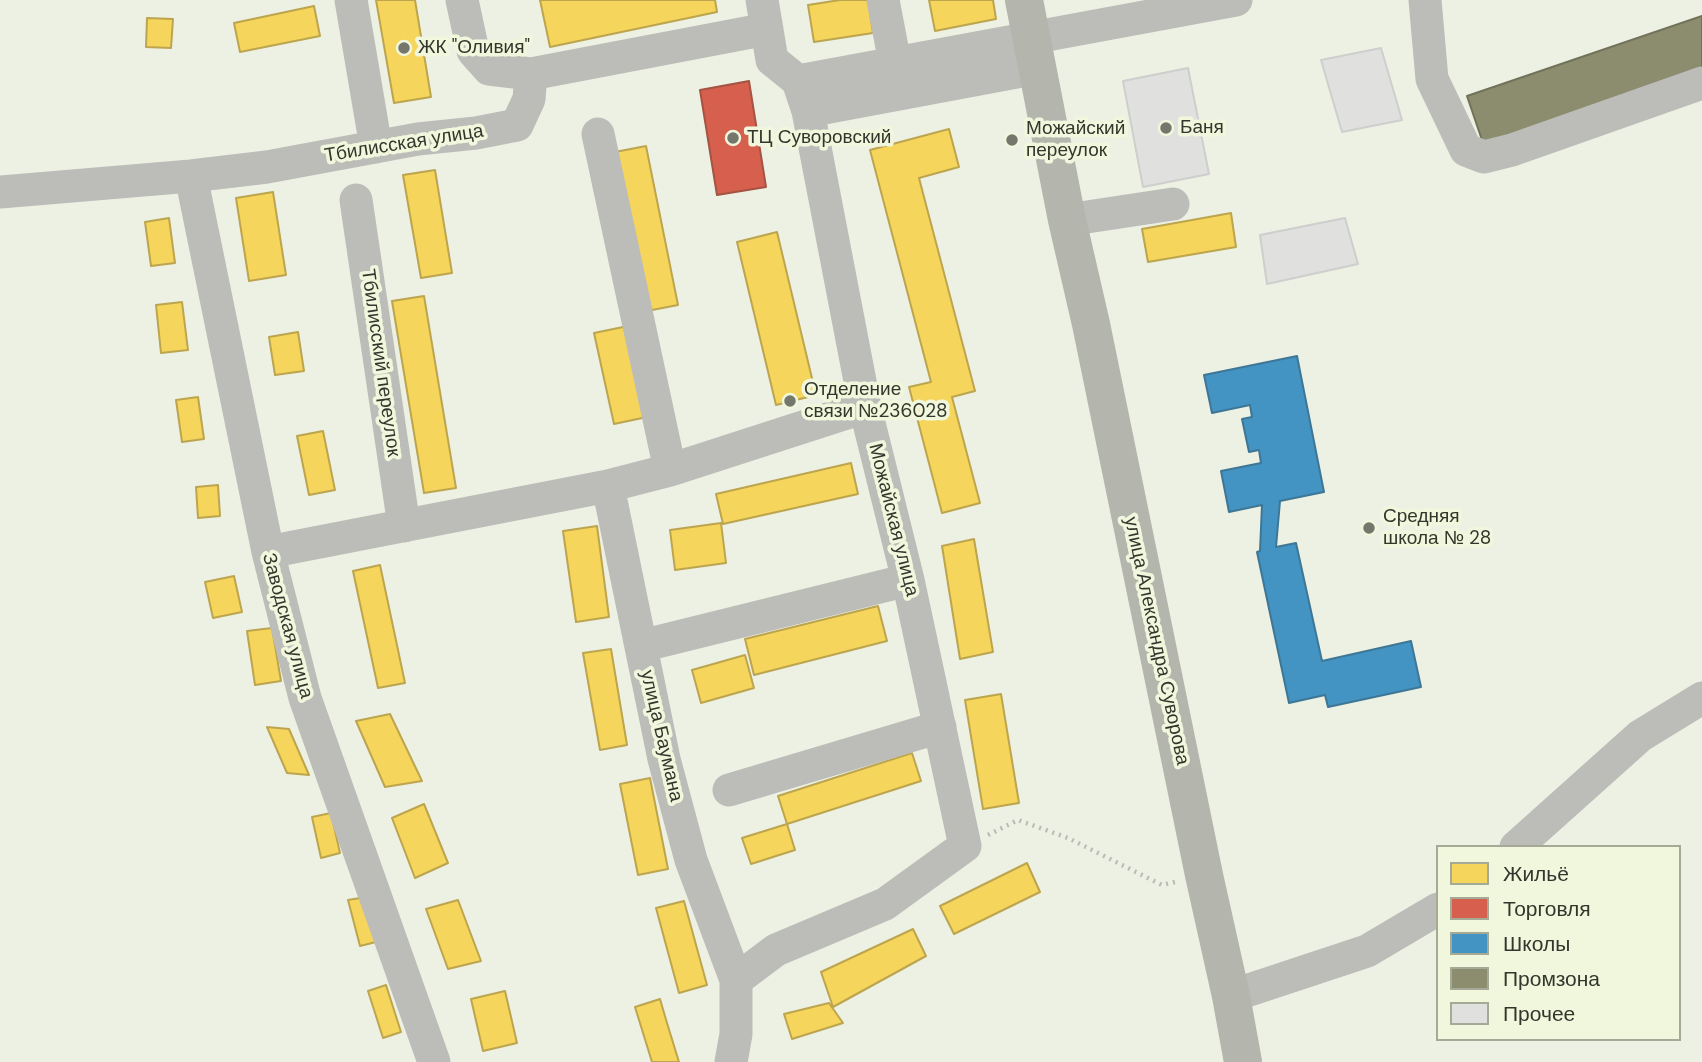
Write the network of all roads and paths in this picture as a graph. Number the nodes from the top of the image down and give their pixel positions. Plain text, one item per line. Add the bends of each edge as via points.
1 (351, 0) edge
2 (462, 0) edge
3 (883, 0) edge
4 (1024, 0) edge
5 (1236, 0) edge
6 (1425, 0) edge
7 (764, 15) edge
8 (1035, 53) junction
9 (895, 63) junction
10 (531, 74) junction
11 (1702, 83) edge
12 (803, 96) junction
13 (598, 134) dead end
14 (376, 147) junction
15 (191, 176) junction
16 (0, 192) edge
17 (356, 200) dead end
18 (1173, 204) dead end
19 (1067, 220) junction
20 (866, 407) junction
21 (670, 470) junction
22 (608, 486) junction
23 (404, 526) junction
24 (268, 552) junction
25 (908, 580) junction
26 (640, 646) junction
27 (1702, 698) edge
28 (940, 727) junction
29 (729, 790) dead end
30 (1518, 845) edge
31 (965, 846) junction
32 (1204, 875) junction
33 (1436, 910) edge
34 (736, 980) junction
35 (1231, 996) junction
36 (434, 1062) edge
37 (731, 1062) edge
38 (1243, 1062) edge

1 - 14 street
2 - 10 street via 473,51 489,69
3 - 9 street
4 - 8 main road, улица Александра Суворова
5 - 8 street
6 - 11 street via 1432,79 1466,150 1484,157
7 - 10 street
7 - 12 street via 772,60
8 - 9 street
8 - 12 street
8 - 19 main road, улица Александра Суворова
9 - 12 street
10 - 14 street, Тбилисская улица via 529,99 517,125
12 - 20 street, Можайская улица
13 - 21 street
14 - 15 street, Тбилисская улица
15 - 16 street, Тбилисская улица
15 - 24 street, Заводская улица
17 - 23 street, Тбилисский переулок
18 - 19 street
19 - 32 main road, улица Александра Суворова
20 - 21 street
20 - 25 street, Можайская улица
21 - 22 street
22 - 23 street
22 - 26 street, улица Баумана
23 - 24 street
24 - 36 street, Заводская улица via 305,698
25 - 26 street
25 - 28 street, Можайская улица
26 - 34 street, улица Баумана via 691,860
27 - 30 street via 1640,736
28 - 29 street
28 - 31 street, Можайская улица
31 - 32 path via 1018,820 1068,838 1162,885
31 - 34 street via 885,904 776,950
32 - 35 main road, улица Александра Суворова
33 - 35 street via 1367,951
34 - 37 street
35 - 38 main road, улица Александра Суворова

